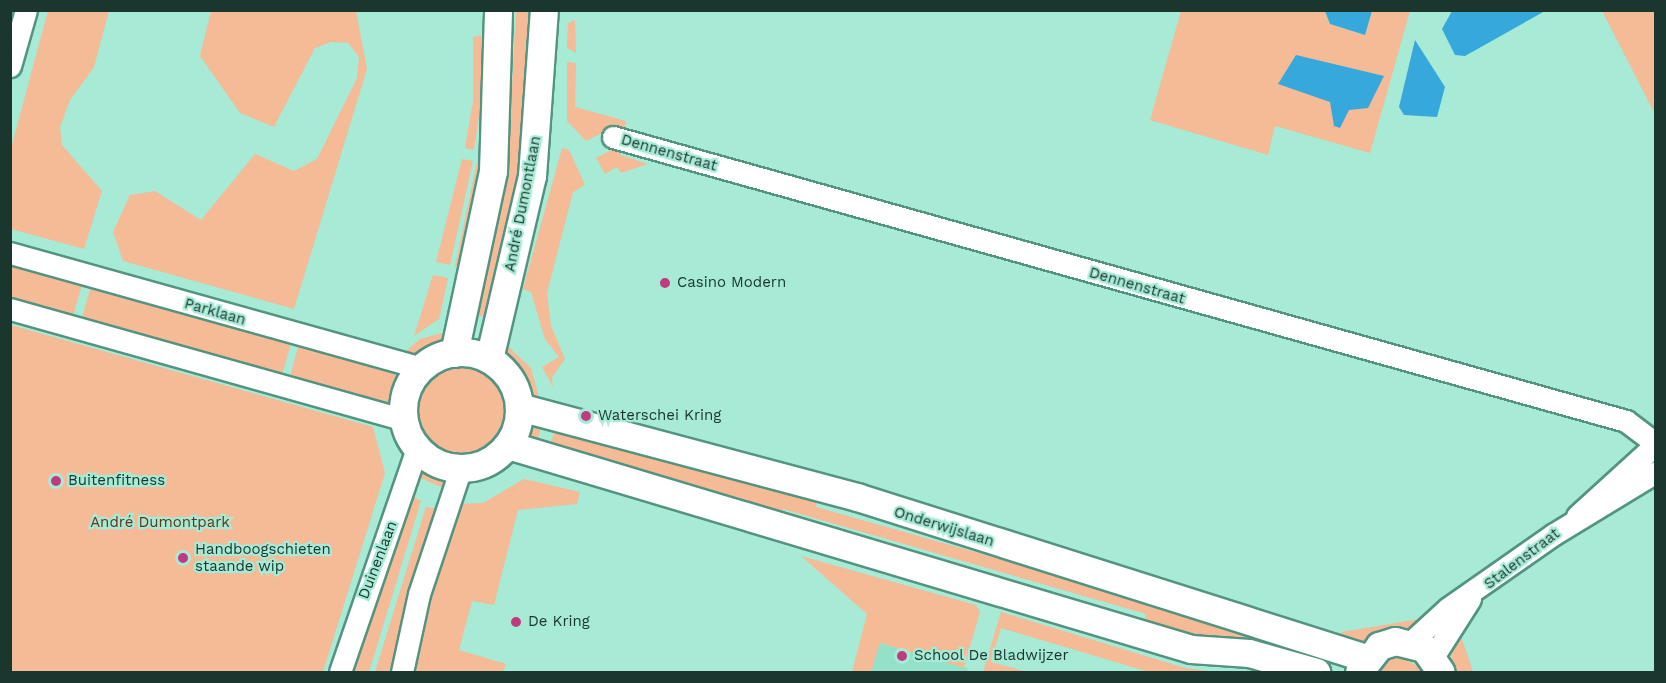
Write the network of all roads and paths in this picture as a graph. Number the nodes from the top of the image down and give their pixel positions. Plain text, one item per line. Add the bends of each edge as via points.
1 (26, 10) edge
2 (498, 10) edge
3 (544, 10) edge
4 (10, 66) edge
5 (613, 137) dead end
6 (10, 253) edge
7 (10, 309) edge
8 (454, 353) junction
9 (489, 359) junction
10 (421, 368) junction
11 (519, 407) junction
12 (404, 420) junction
13 (1656, 444) edge
14 (508, 445) junction
15 (417, 448) junction
16 (461, 468) junction
17 (1656, 472) edge
18 (1572, 522) junction
19 (1472, 596) junction
20 (1411, 642) junction
21 (1363, 665) edge
22 (1437, 665) edge
23 (340, 672) edge
24 (402, 672) edge
25 (1316, 672) edge

1 - 4 street
2 - 8 main road via 493,171
3 - 9 main road, André Dumontlaan via 532,176
5 - 13 street, Dennenstraat via 1626,421
6 - 10 street, Parklaan
7 - 12 street
8 - 9 main road
8 - 10 main road
9 - 11 main road via 504,371
10 - 12 main road via 410,383
11 - 14 main road
11 - 21 main road, Onderwijslaan via 857,497
12 - 15 main road
13 - 18 street, Stalenstraat
14 - 16 main road via 487,462
14 - 25 main road via 1191,649 1249,653
15 - 16 main road via 429,459
15 - 23 street, Duinenlaan
16 - 24 street via 419,594
17 - 18 street, Stalenstraat via 1609,505
18 - 19 street, Stalenstraat
19 - 20 street, Stalenstraat via 1448,608
19 - 22 street, Stalenstraat
20 - 21 main road, Onderwijslaan via 1379,646
20 - 22 main road

